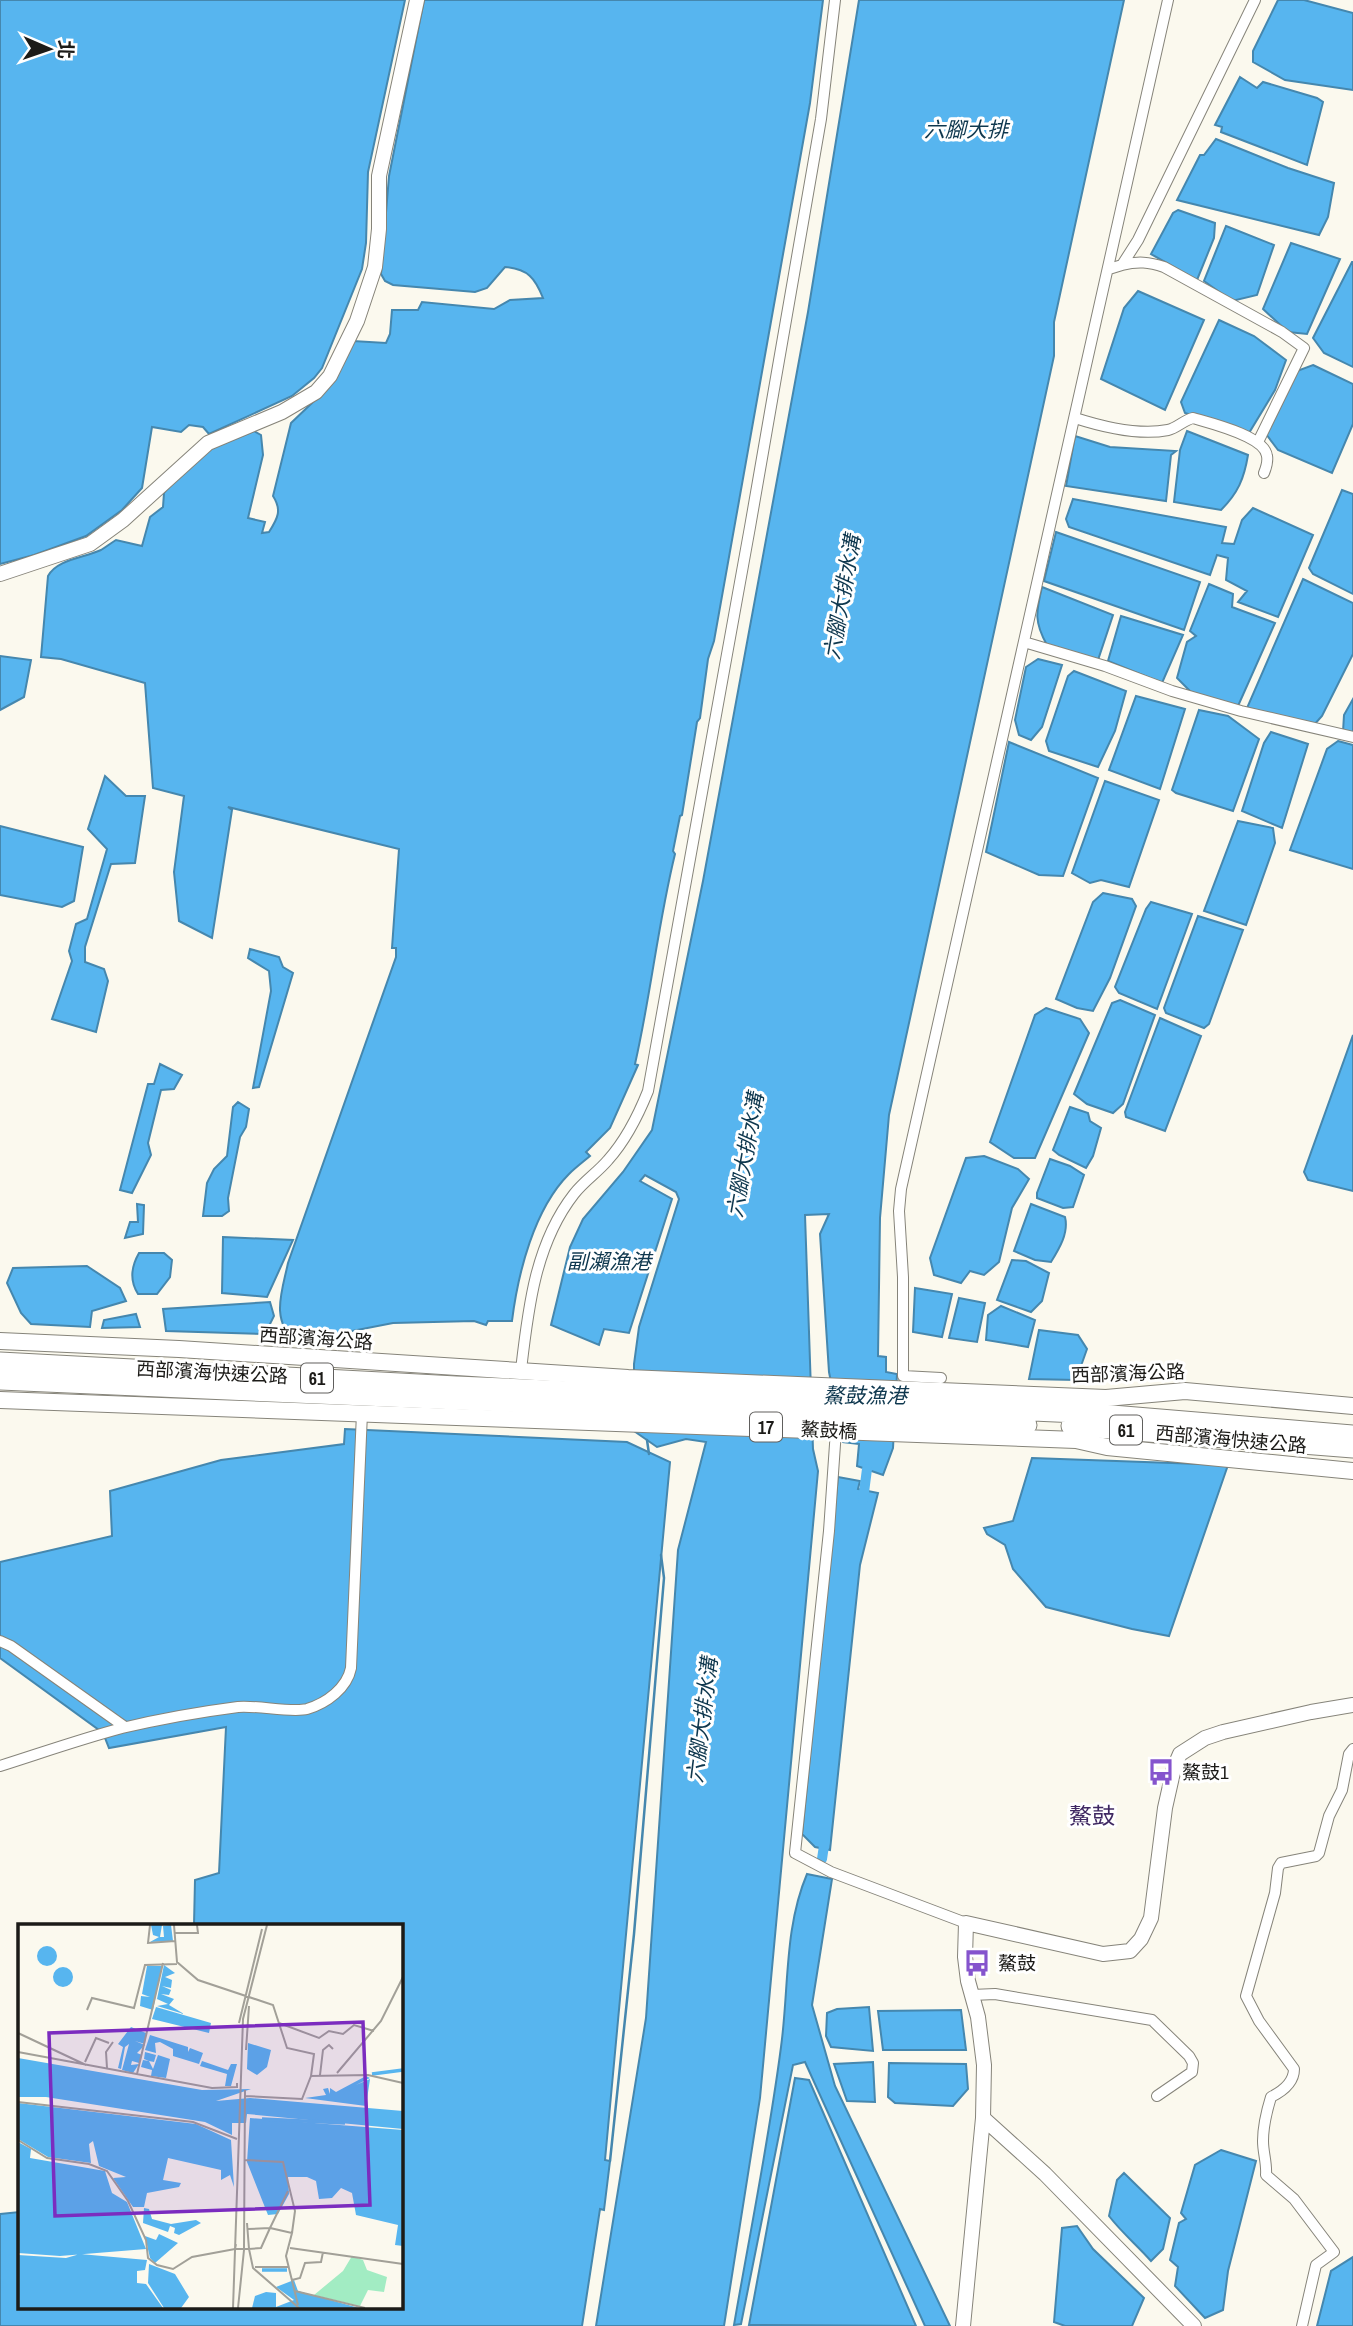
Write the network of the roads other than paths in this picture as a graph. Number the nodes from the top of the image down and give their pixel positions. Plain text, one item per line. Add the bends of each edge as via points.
1 (417, 0) edge
2 (835, 0) edge
3 (1168, 0) edge
4 (1255, 0) edge
5 (1122, 265) junction
6 (1108, 269) junction
7 (1075, 418) junction
8 (1258, 442) junction
9 (1265, 473) dead end
10 (0, 574) edge
11 (1024, 642) junction
12 (1353, 737) edge
13 (0, 1341) edge
14 (0, 1362) edge
15 (521, 1370) junction
16 (941, 1378) dead end
17 (0, 1380) edge
18 (0, 1400) edge
19 (41, 1401) junction
20 (630, 1401) junction
21 (1353, 1406) edge
22 (0, 1408) edge
23 (362, 1413) junction
24 (904, 1413) junction
25 (836, 1430) junction
26 (1353, 1435) edge
27 (1353, 1448) edge
28 (1353, 1471) edge
29 (0, 1641) edge
30 (1353, 1705) edge
31 (125, 1727) junction
32 (1353, 1749) edge
33 (0, 1766) edge
34 (966, 1923) junction
35 (972, 1995) junction
36 (1157, 2096) dead end
37 (983, 2118) junction
38 (963, 2326) edge
39 (1194, 2326) edge
40 (1302, 2326) edge

1 - 10 street via 379,176 375,267 357,321 330,376 316,392 282,412 208,443 90,544
2 - 15 street via 818,132 648,1091 634,1125 557,1219 533,1287
3 - 6 street
4 - 5 street
5 - 6 street
5 - 8 street via 1135,261 1164,267 1304,348
6 - 7 street
7 - 8 street via 1112,428 1151,431 1172,429 1192,418
7 - 11 street
8 - 9 street via 1268,457
11 - 12 street via 1241,711
11 - 16 street via 901,1189 903,1376
13 - 15 main road, 西部濱海公路 / 17
14 - 20 highway, 西部濱海快速公路 / 61
15 - 20 main road, 西部濱海公路 / 17
17 - 20 highway, 西部濱海快速公路 / 61
18 - 19 main road, 17
19 - 22 street
19 - 23 main road, 17
20 - 23 main road, 17
20 - 24 highway, 鰲鼓橋 / 61
20 - 25 main road, 鰲鼓橋 / 17
21 - 24 main road, 西部濱海公路 / 17 via 1185,1391
23 - 31 street via 351,1668 341,1689 305,1710 241,1706
24 - 25 main road, 鰲鼓橋 / 17
24 - 26 highway, 西部濱海快速公路 / 61 via 1100,1414
24 - 27 highway, 西部濱海快速公路 / 61
24 - 28 main road, 17 via 1107,1447
25 - 34 street via 795,1853 831,1872
29 - 31 street
30 - 34 street via 1223,1732 1180,1755 1165,1808 1151,1918 1129,1951 1103,1954
31 - 33 street
32 - 40 street via 1319,1853 1278,1868 1246,1996 1294,2069 1294,2077 1271,2097 1268,2108 1263,2140 1266,2175 1294,2199 1334,2252 1316,2265
34 - 35 street via 965,1956
35 - 36 street via 995,1994 1152,2020 1194,2063 1192,2071
35 - 37 street via 982,2043
37 - 38 street
37 - 39 street via 1045,2174

